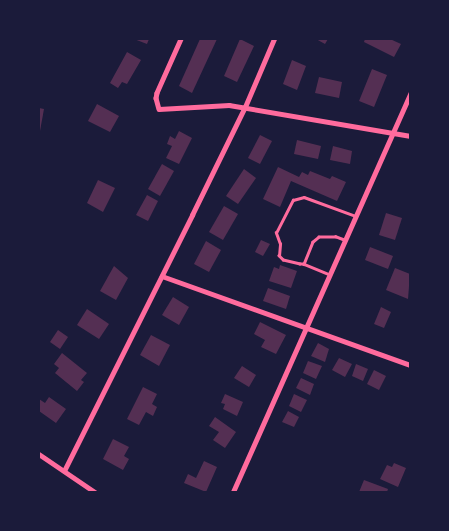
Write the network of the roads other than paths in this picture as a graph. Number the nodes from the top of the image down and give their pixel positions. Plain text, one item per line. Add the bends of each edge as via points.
1 (181, 39) edge
2 (274, 39) edge
3 (410, 94) edge
4 (244, 107) junction
5 (392, 133) junction
6 (410, 136) edge
7 (356, 216) junction
8 (344, 240) junction
9 (304, 264) junction
10 (329, 274) junction
11 (162, 276) junction
12 (305, 327) junction
13 (410, 365) edge
14 (39, 454) edge
15 (64, 471) junction
16 (95, 492) edge
17 (233, 492) edge

1 - 4 street via 157,93 160,109
2 - 4 street
3 - 5 street
4 - 5 street
4 - 11 street
5 - 6 street
5 - 7 street
7 - 8 street
7 - 9 lane via 304,197 293,200 276,233 280,244 279,256 283,260
8 - 9 lane via 320,237 312,242
8 - 10 street
9 - 10 lane
10 - 12 street
11 - 12 street
11 - 15 street
12 - 13 street
12 - 17 street
14 - 15 street
15 - 16 street

